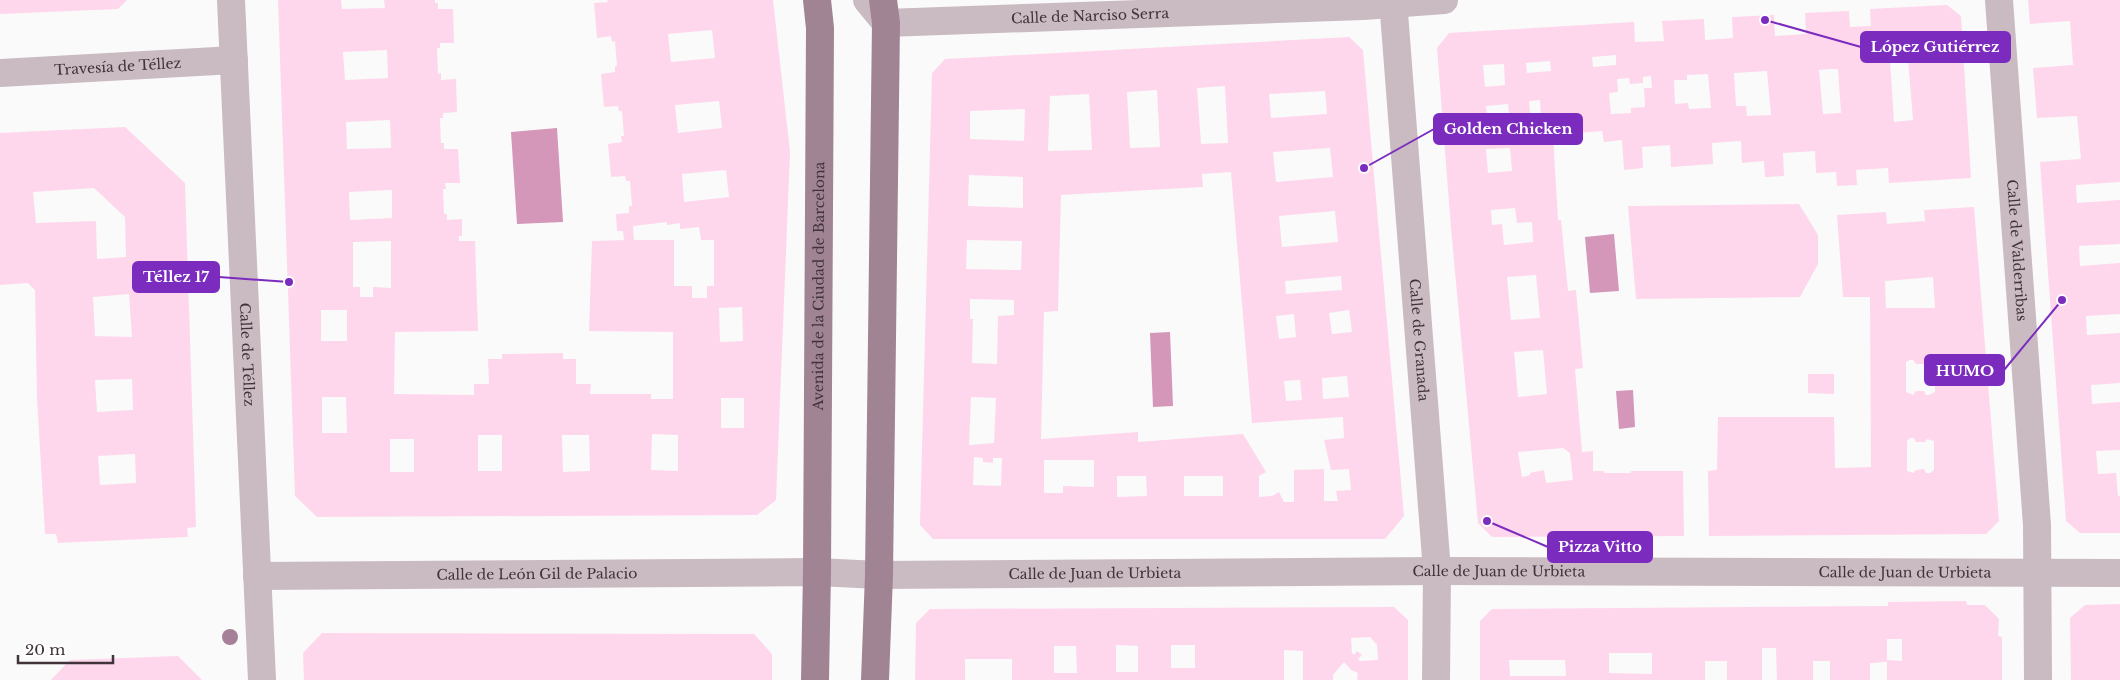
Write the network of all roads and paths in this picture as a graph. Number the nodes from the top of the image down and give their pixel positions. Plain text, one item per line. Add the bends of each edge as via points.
1 (231, 0) edge
2 (817, 0) edge
3 (867, 0) edge
4 (1444, 0) edge
5 (1999, 0) edge
6 (1394, 2) edge
7 (885, 12) edge
8 (234, 60) junction
9 (0, 73) edge
10 (1437, 571) junction
11 (817, 572) junction
12 (2038, 573) junction
13 (2120, 573) edge
14 (879, 575) junction
15 (257, 576) junction
16 (262, 680) edge
17 (815, 680) edge
18 (875, 680) edge
19 (1436, 680) edge
20 (2038, 680) edge

1 - 8 street, Calle de Téllez
2 - 11 main road, Avenida de la Ciudad de Barcelona via 820,28
3 - 7 street
4 - 6 street, Calle de Narciso Serra
5 - 12 street, Calle de Valderribas
6 - 7 street, Calle de Narciso Serra
6 - 10 street, Calle de Granada
7 - 14 main road
8 - 9 street, Travesía de Téllez
8 - 15 street, Calle de Téllez
10 - 12 street, Calle de Juan de Urbieta
10 - 14 street, Calle de Juan de Urbieta
10 - 19 street, Calle de Granada
11 - 14 street
11 - 15 street, Calle de León Gil de Palacio
11 - 17 main road, Avenida de la Ciudad de Barcelona
12 - 13 street, Calle de Juan de Urbieta
12 - 20 street, Calle de Valderribas
14 - 18 main road
15 - 16 street, Calle de Téllez

